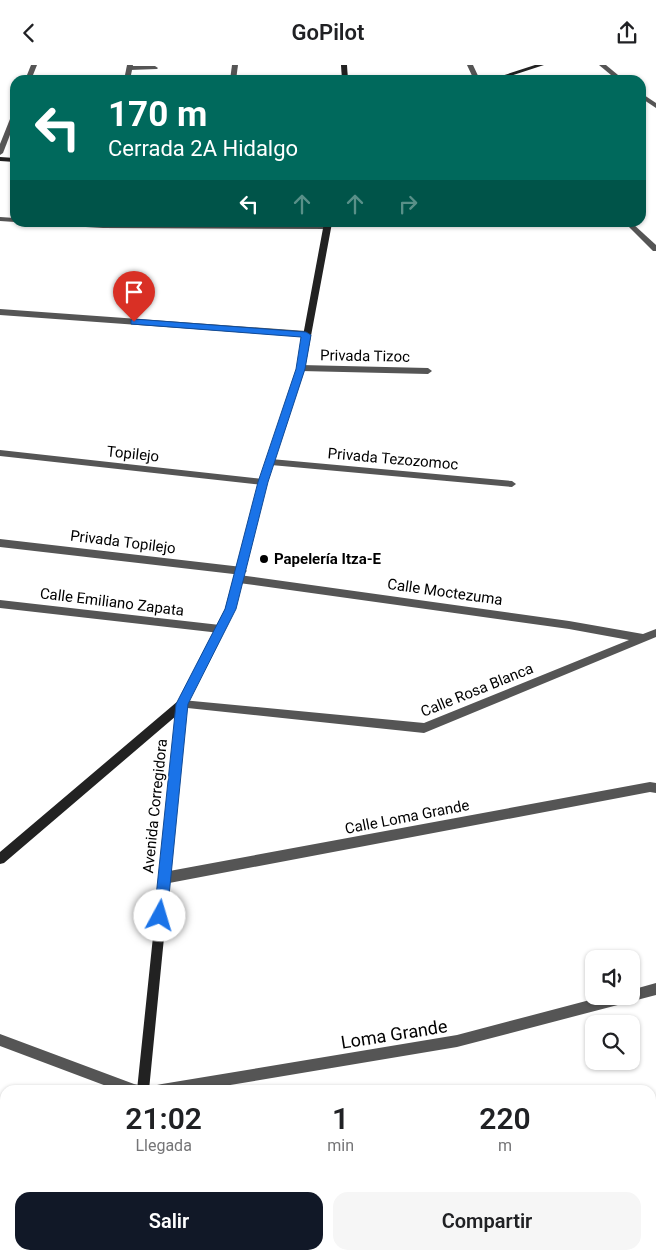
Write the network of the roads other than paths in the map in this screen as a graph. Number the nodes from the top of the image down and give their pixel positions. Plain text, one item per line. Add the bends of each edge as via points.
1 (538, 65) edge
2 (602, 65) edge
3 (130, 67) edge
4 (155, 68) dead end
5 (507, 75) edge
6 (615, 75) edge
7 (10, 126) edge
8 (0, 153) edge
9 (328, 227) edge
10 (632, 227) edge
11 (656, 249) edge
12 (0, 312) edge
13 (306, 335) junction
14 (301, 369) junction
15 (428, 371) dead end
16 (0, 453) edge
17 (271, 461) junction
18 (263, 482) junction
19 (512, 483) dead end
20 (0, 543) edge
21 (240, 575) junction
22 (0, 604) edge
23 (220, 629) junction
24 (656, 633) edge
25 (645, 638) junction
26 (182, 704) junction
27 (656, 788) edge
28 (0, 859) edge
29 (164, 878) junction
30 (656, 989) edge
31 (640, 993) edge
32 (595, 1005) edge
33 (0, 1040) edge
34 (121, 1085) edge
35 (143, 1085) edge
36 (192, 1085) edge

1 - 5 main road
2 - 6 street
3 - 4 street
7 - 8 street
9 - 13 main road, Avenida Corregidora
10 - 11 street
12 - 13 street
13 - 14 main road, Avenida Corregidora
14 - 15 street, Privada Tizoc
14 - 17 main road, Avenida Corregidora
16 - 18 street, Topilejo
17 - 18 main road, Avenida Corregidora
17 - 19 street, Privada Tezozomoc
18 - 21 main road, Avenida Corregidora
20 - 21 street, Privada Topilejo
21 - 23 main road, Avenida Corregidora
21 - 25 street, Calle Moctezuma
22 - 23 street, Calle Emiliano Zapata
23 - 26 main road, Avenida Corregidora
24 - 25 street, Calle Rosa Blanca
25 - 26 street, Calle Rosa Blanca via 424,729
26 - 28 main road, Avenida Corregidora
26 - 29 main road, Avenida Corregidora
27 - 29 street, Calle Loma Grande
29 - 35 main road, Avenida Corregidora
30 - 31 street, Loma Grande
32 - 36 street, Loma Grande via 457,1041
33 - 34 street

